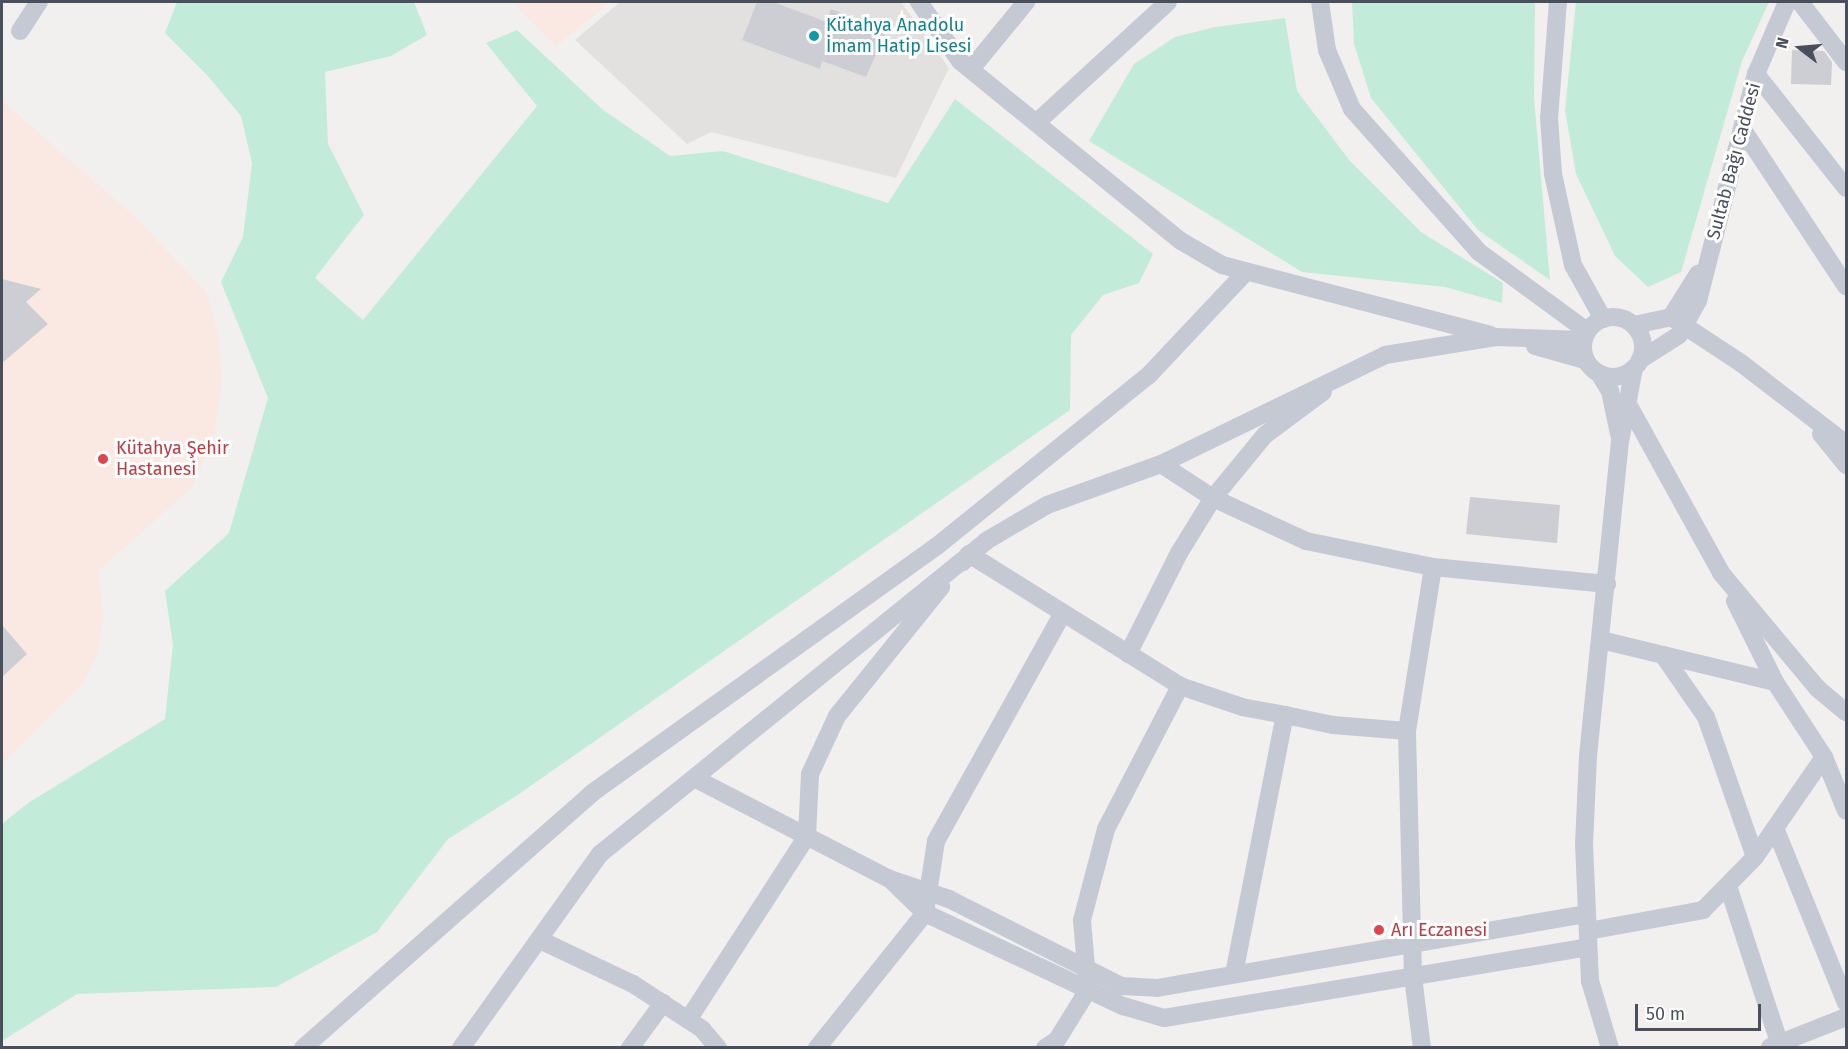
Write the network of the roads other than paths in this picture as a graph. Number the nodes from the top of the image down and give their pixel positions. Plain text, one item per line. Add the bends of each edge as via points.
1 (39, 2) edge
2 (919, 2) edge
3 (1026, 2) edge
4 (1168, 2) edge
5 (1320, 2) edge
6 (1558, 2) edge
7 (1787, 2) edge
8 (1800, 2) edge
9 (20, 32) dead end
10 (1846, 62) edge
11 (971, 69) junction
12 (1756, 74) junction
13 (1036, 123) junction
14 (1743, 130) junction
15 (1846, 188) edge
16 (1246, 272) junction
17 (1846, 283) edge
18 (1603, 319) junction
19 (1678, 322) junction
20 (1634, 325) junction
21 (1585, 336) junction
22 (1496, 337) junction
23 (1585, 360) junction
24 (1637, 364) junction
25 (1600, 375) junction
26 (1340, 376) junction
27 (1629, 406) junction
28 (1806, 417) junction
29 (1620, 442) junction
30 (1846, 444) edge
31 (1161, 464) junction
32 (1846, 465) edge
33 (1213, 498) junction
34 (969, 554) junction
35 (1433, 567) junction
36 (1721, 573) junction
37 (1606, 584) junction
38 (1063, 613) junction
39 (1601, 640) junction
40 (1128, 654) junction
41 (1663, 655) junction
42 (1775, 682) junction
43 (1180, 686) junction
44 (1846, 712) edge
45 (1286, 715) junction
46 (1407, 731) junction
47 (1824, 757) junction
48 (694, 778) junction
49 (1846, 811) edge
50 (1775, 828) junction
51 (807, 836) junction
52 (1755, 857) junction
53 (890, 879) junction
54 (1728, 886) junction
55 (928, 891) junction
56 (925, 913) junction
57 (1588, 931) junction
58 (540, 940) junction
59 (1412, 942) junction
60 (1088, 969) junction
61 (1234, 974) junction
62 (1413, 976) junction
63 (1088, 990) junction
64 (663, 1003) junction
65 (1846, 1003) edge
66 (1846, 1017) edge
67 (688, 1020) junction
68 (1776, 1046) edge
69 (303, 1047) edge
70 (461, 1047) edge
71 (630, 1047) edge
72 (717, 1047) edge
73 (817, 1047) edge
74 (1045, 1047) edge
75 (1422, 1047) edge
76 (1610, 1047) edge

1 - 9 street
2 - 11 street via 960,61
3 - 11 street
4 - 13 street
5 - 21 street via 1327,50 1352,109 1479,252
6 - 18 street via 1548,118 1552,174 1573,265
7 - 12 street, Sultab Bağı Caddesi
8 - 10 street
11 - 13 street
12 - 14 street, Sultab Bağı Caddesi
12 - 15 street
13 - 16 street via 1181,241 1222,265
14 - 17 street
14 - 19 street, Sultab Bağı Caddesi via 1698,301
16 - 22 street
16 - 69 street via 1148,376 938,546 592,793
18 - 20 street via 1618,317
18 - 21 street
19 - 20 street
19 - 24 street
19 - 28 street via 1741,363
20 - 24 street via 1642,342
21 - 22 street
21 - 23 street
22 - 23 street
22 - 26 street via 1385,355
23 - 25 street
24 - 25 street via 1618,377
24 - 27 street
25 - 29 street via 1610,391
26 - 31 street
26 - 33 street via 1265,435
27 - 29 street
27 - 36 street
28 - 30 street
28 - 32 street
29 - 37 street
31 - 33 street
31 - 34 street via 1047,505
33 - 35 street via 1306,541
33 - 40 street via 1179,553
34 - 38 street
34 - 48 street
34 - 51 street via 837,716 810,774
35 - 37 street
35 - 46 street
36 - 42 street
36 - 44 street via 1817,688
37 - 39 street
38 - 40 street
38 - 55 street via 936,841
39 - 41 street
39 - 57 street via 1588,756
40 - 43 street
41 - 42 street
41 - 52 street via 1706,717
42 - 47 street
43 - 45 street via 1242,707
43 - 60 street via 1106,829 1082,920
45 - 46 street
45 - 61 street
46 - 59 street
47 - 49 street
47 - 50 street
48 - 51 street
48 - 58 street via 600,854
50 - 52 street
50 - 65 street
51 - 53 street
51 - 67 street
52 - 54 street
53 - 55 street
53 - 56 street
54 - 57 street via 1703,910
54 - 68 street
55 - 56 street
55 - 60 street
56 - 63 street
56 - 73 street
57 - 59 street
57 - 62 street
57 - 76 street via 1590,981
58 - 64 street via 633,984
58 - 70 street
59 - 61 street
59 - 62 street
60 - 61 street via 1121,986 1157,988
60 - 63 street
62 - 63 street via 1164,1018
62 - 75 street
63 - 74 street via 1057,1040
64 - 67 street
64 - 71 street
66 - 68 street
67 - 72 street

